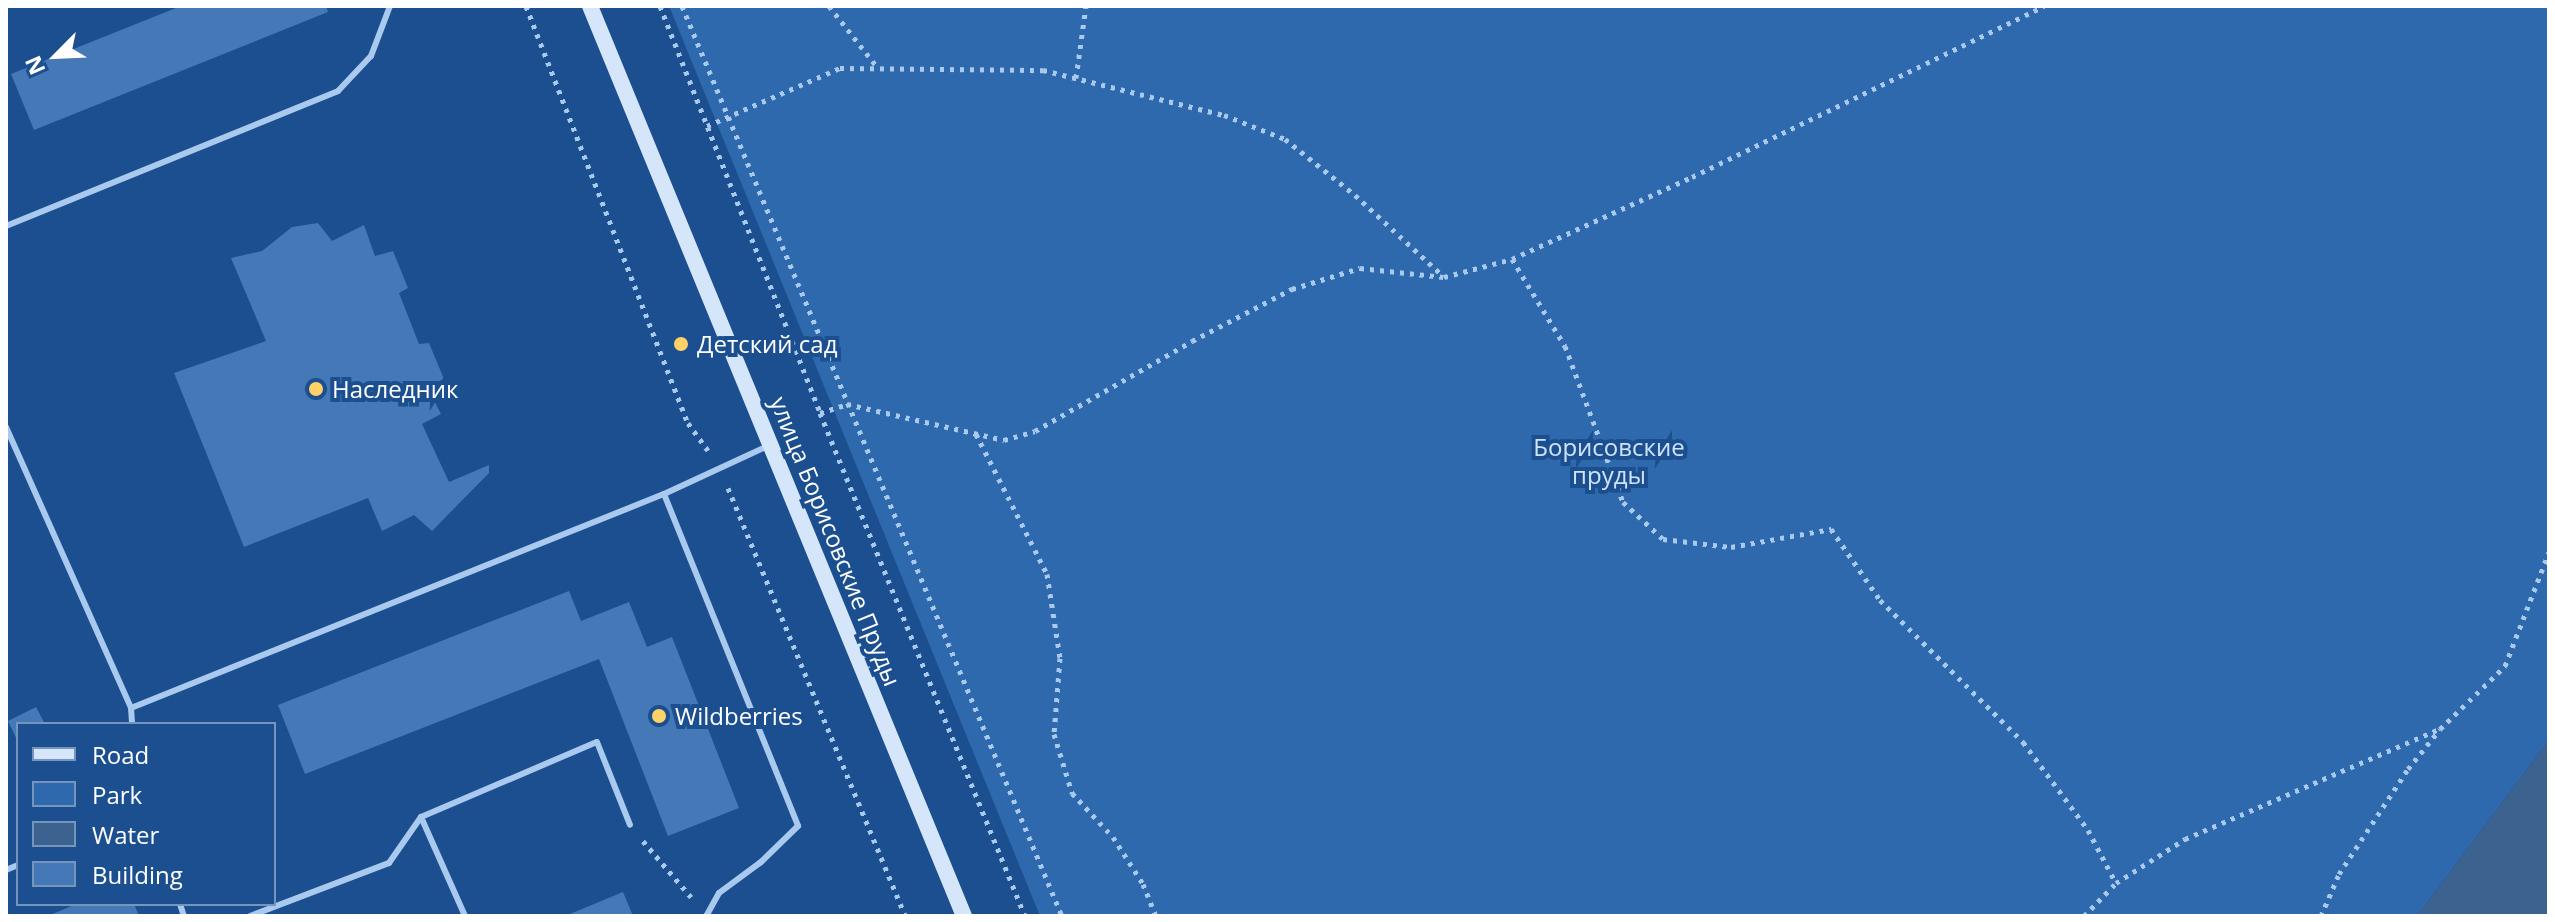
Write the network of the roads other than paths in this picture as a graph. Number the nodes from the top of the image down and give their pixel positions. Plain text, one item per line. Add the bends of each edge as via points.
1 (390, 6) edge
2 (590, 6) edge
3 (6, 226) edge
4 (6, 427) edge
5 (771, 445) junction
6 (664, 494) junction
7 (131, 708) junction
8 (132, 722) edge
9 (421, 817) junction
10 (630, 825) road end
11 (706, 915) edge
12 (250, 916) edge
13 (465, 916) edge
14 (964, 916) edge

1 - 3 lane via 371,56 338,91
2 - 5 main road, улица Борисовские Пруды
4 - 7 lane
5 - 6 lane
5 - 14 main road, улица Борисовские Пруды
6 - 7 lane
6 - 11 lane via 798,826 719,893
7 - 8 lane
9 - 10 lane via 597,742
9 - 12 lane via 389,863
9 - 13 lane

